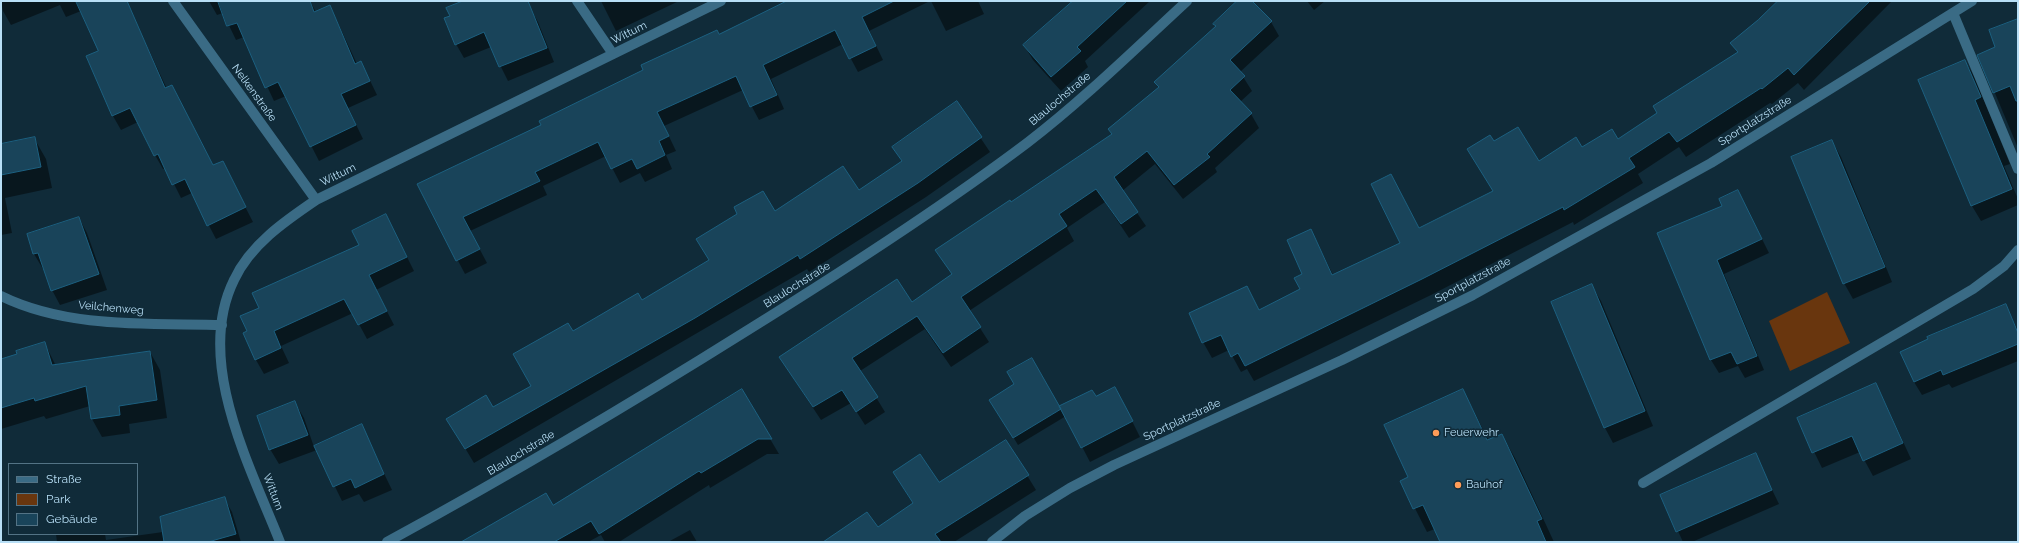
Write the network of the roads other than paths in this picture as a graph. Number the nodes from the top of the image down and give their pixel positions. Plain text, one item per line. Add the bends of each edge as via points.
1 (174, 1) edge
2 (577, 1) edge
3 (722, 1) edge
4 (1187, 1) edge
5 (1972, 1) edge
6 (1953, 13) junction
7 (613, 54) junction
8 (2018, 169) edge
9 (316, 200) junction
10 (2018, 250) edge
11 (1, 296) edge
12 (222, 325) junction
13 (1643, 483) dead end
14 (280, 542) edge
15 (387, 542) edge
16 (992, 542) edge

1 - 9 street, Nelkenstraße
2 - 7 street
3 - 7 street, Wittum
4 - 15 street, Blaulochstraße via 1029,141 952,198 833,277 660,385 497,482
5 - 6 street, Sportplatzstraße
6 - 8 street
6 - 16 street, Sportplatzstraße via 1711,163 1473,295 1342,360 1114,465 1025,516
7 - 9 street, Wittum
9 - 12 street, Wittum via 285,221 249,256 234,279 225,302
10 - 13 street via 2004,266 1973,289
11 - 12 street, Veilchenweg via 59,315 107,322
12 - 14 street, Wittum via 223,383 230,413

